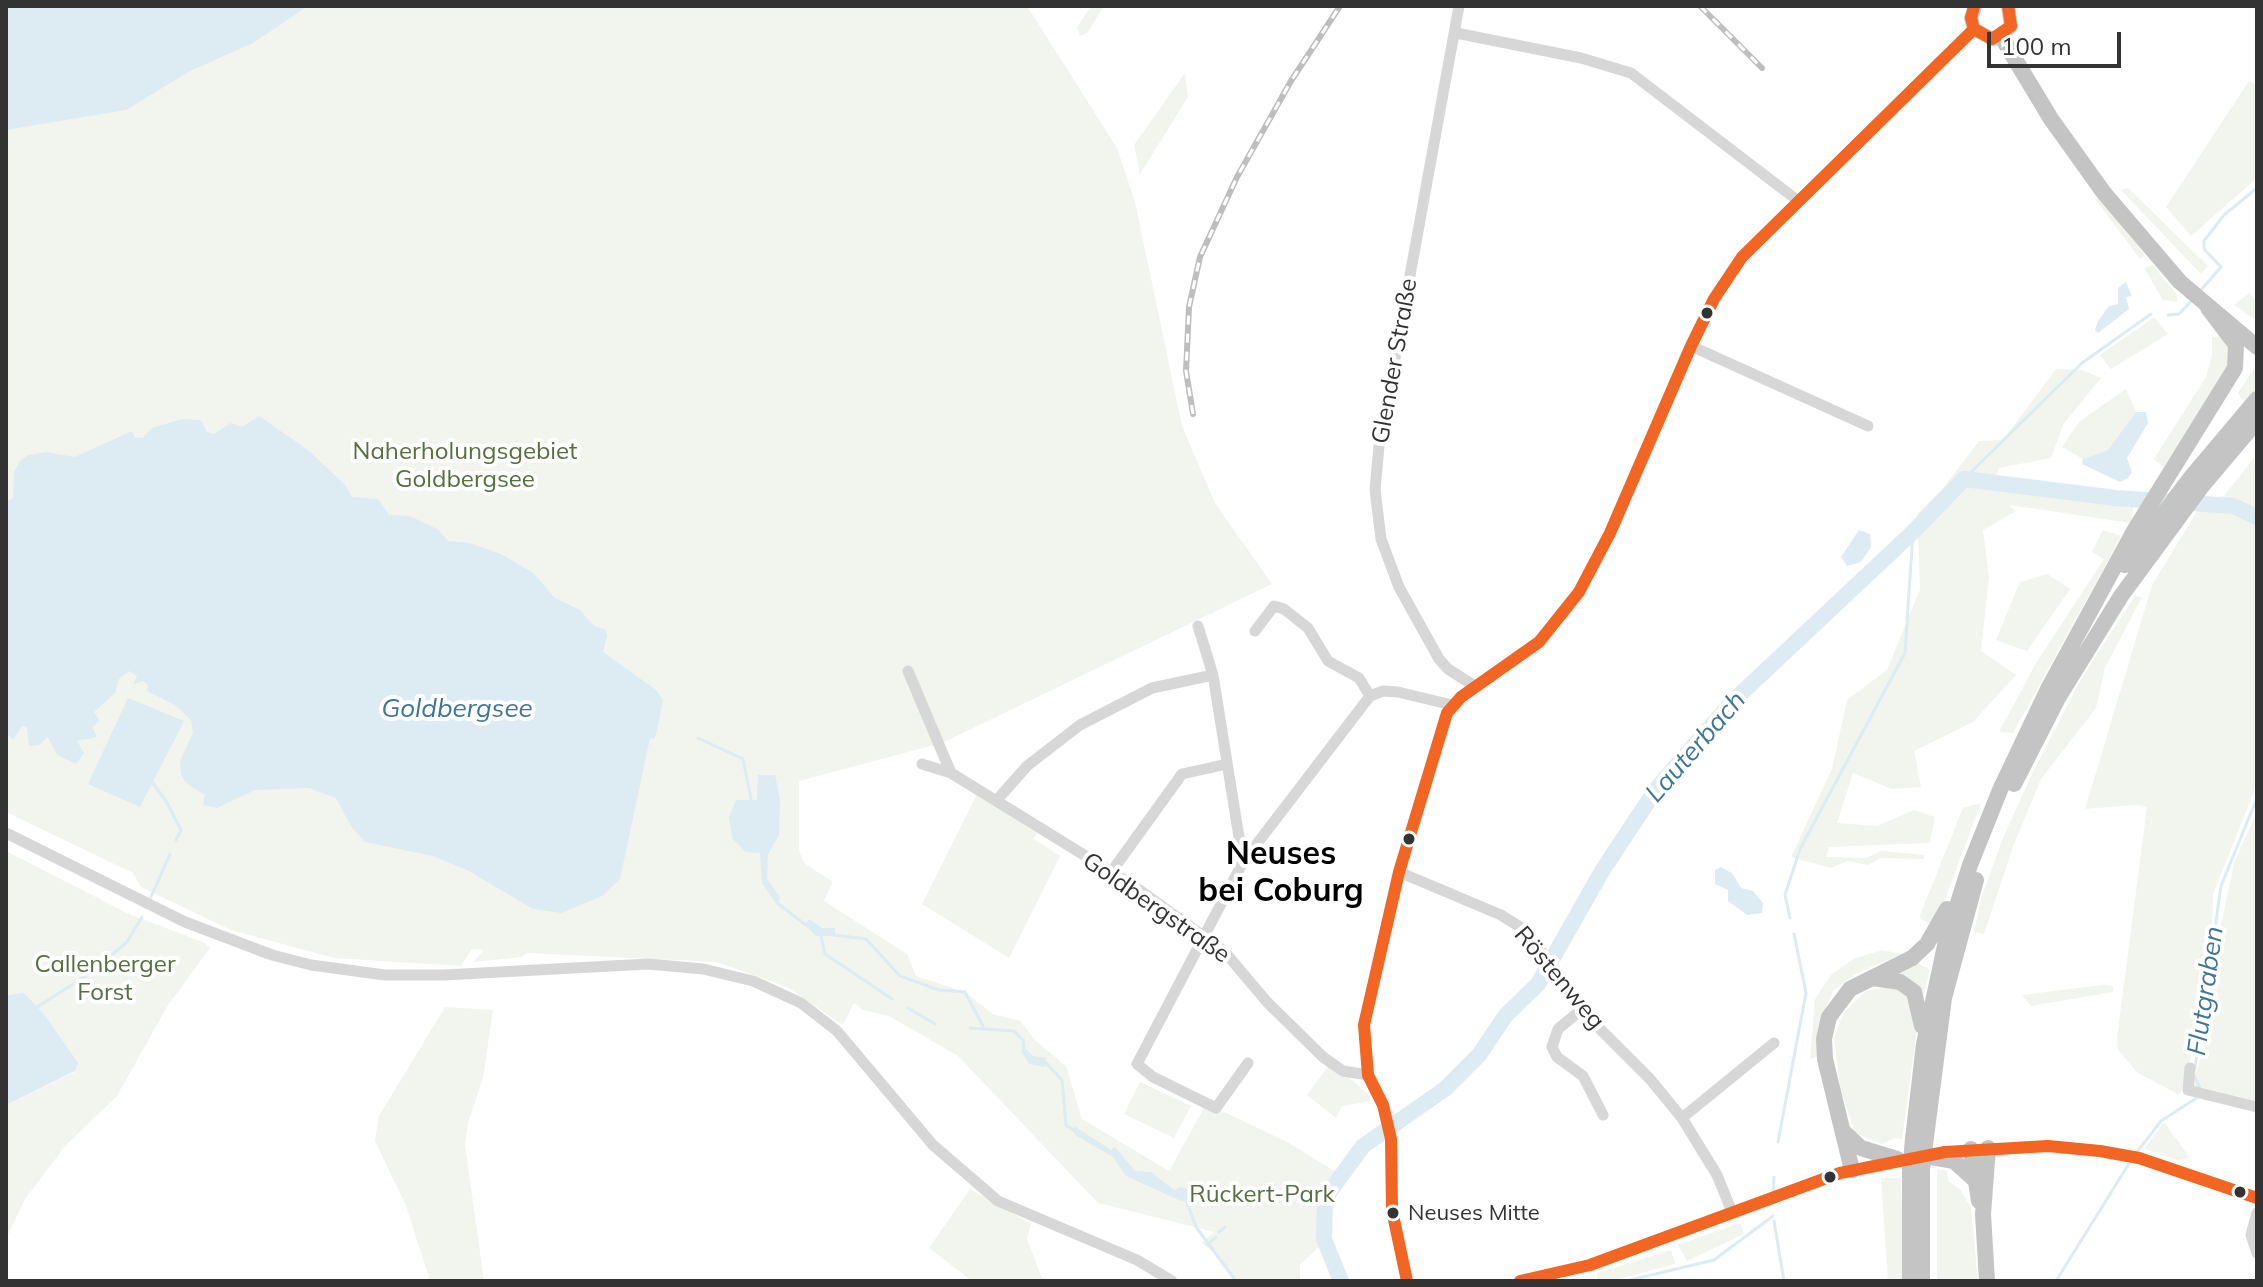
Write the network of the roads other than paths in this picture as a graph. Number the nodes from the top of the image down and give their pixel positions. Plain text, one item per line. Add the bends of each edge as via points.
1 (1459, 6) edge
2 (1975, 6) edge
3 (2008, 6) edge
4 (1974, 29) junction
5 (1456, 33) junction
6 (2001, 36) junction
7 (1797, 200) junction
8 (2257, 330) edge
9 (2235, 331) junction
10 (1691, 346) junction
11 (2257, 347) edge
12 (2257, 399) edge
13 (2257, 421) edge
14 (1868, 426) dead end
15 (2195, 484) junction
16 (2086, 623) junction
17 (1198, 626) dead end
18 (1255, 631) dead end
19 (908, 671) dead end
20 (1213, 675) junction
21 (1476, 687) junction
22 (1370, 696) junction
23 (1452, 705) junction
24 (922, 764) dead end
25 (1227, 764) junction
26 (951, 773) junction
27 (996, 801) junction
28 (6, 833) edge
29 (1243, 862) junction
30 (1112, 871) junction
31 (1399, 872) junction
32 (1203, 936) junction
33 (1946, 940) junction
34 (1944, 974) junction
35 (1871, 978) junction
36 (1581, 1010) junction
37 (1774, 1043) dead end
38 (1924, 1044) junction
39 (1248, 1063) dead end
40 (2190, 1068) dead end
41 (1368, 1075) junction
42 (2257, 1107) edge
43 (1603, 1115) dead end
44 (1682, 1118) junction
45 (1844, 1131) junction
46 (1920, 1138) junction
47 (1988, 1148) junction
48 (1971, 1149) junction
49 (1897, 1159) junction
50 (1918, 1165) junction
51 (1852, 1170) junction
52 (1974, 1179) junction
53 (2257, 1198) edge
54 (1732, 1212) junction
55 (2257, 1213) edge
56 (1983, 1214) junction
57 (2257, 1253) edge
58 (1538, 1279) edge
59 (1919, 1280) edge
60 (1172, 1281) edge
61 (1407, 1281) edge
62 (1520, 1281) edge
63 (1987, 1281) edge

1 - 5 street, Glender Straße
2 - 4 main road
3 - 6 main road via 2012,21
4 - 6 main road via 1988,38
4 - 7 street
5 - 7 street via 1631,73
5 - 21 street, Glender Straße via 1375,490 1381,539 1399,587 1439,659
6 - 9 highway via 2104,193 2180,282
7 - 10 street via 1731,272
8 - 9 highway
9 - 11 highway
9 - 16 highway via 2235,368 2134,531
10 - 14 street
10 - 21 street via 1579,592 1539,642
12 - 15 highway
13 - 15 highway
15 - 16 highway via 2155,524
15 - 33 highway via 2180,515 2081,658 2017,775
16 - 33 highway via 2019,746
17 - 20 street
18 - 22 street via 1274,606 1284,609 1308,628 1328,661 1359,678
19 - 26 street
20 - 25 street
20 - 27 street via 1152,688 1080,725 1042,753
21 - 23 street
22 - 23 street via 1398,692
22 - 29 street
23 - 31 street
24 - 26 street, Goldbergstraße
25 - 29 street
25 - 30 street via 1182,774
26 - 27 street, Goldbergstraße
27 - 30 street, Goldbergstraße
28 - 60 street via 185,922 292,961 354,972 444,975 675,965 728,974 780,992 837,1031 911,1121 981,1189
29 - 32 street
30 - 32 street, Goldbergstraße
31 - 36 street, Röstenweg via 1520,927
31 - 41 street via 1364,1025
32 - 39 street via 1137,1064 1216,1108
32 - 41 street, Goldbergstraße via 1224,951 1323,1057 1343,1071
33 - 34 highway
33 - 35 highway
34 - 38 highway
34 - 46 highway
35 - 38 highway via 1900,982 1914,992
35 - 45 highway via 1838,1001 1826,1027 1825,1059
36 - 43 street via 1558,1029 1552,1047 1583,1076
36 - 44 street, Röstenweg
37 - 44 street
38 - 46 highway
40 - 42 street via 2188,1090
41 - 61 street via 1389,1132 1392,1210
44 - 54 street, Röstenweg via 1717,1175
45 - 49 highway via 1861,1148
45 - 51 highway
46 - 50 highway, bridge
47 - 48 street
47 - 53 street via 2048,1146 2132,1157
47 - 56 highway
48 - 50 street
48 - 52 highway
49 - 50 street
49 - 51 street
50 - 52 highway via 1954,1161
50 - 59 highway
51 - 54 street
52 - 56 highway
54 - 58 street
55 - 57 street via 2251,1235
56 - 63 highway
58 - 62 street

